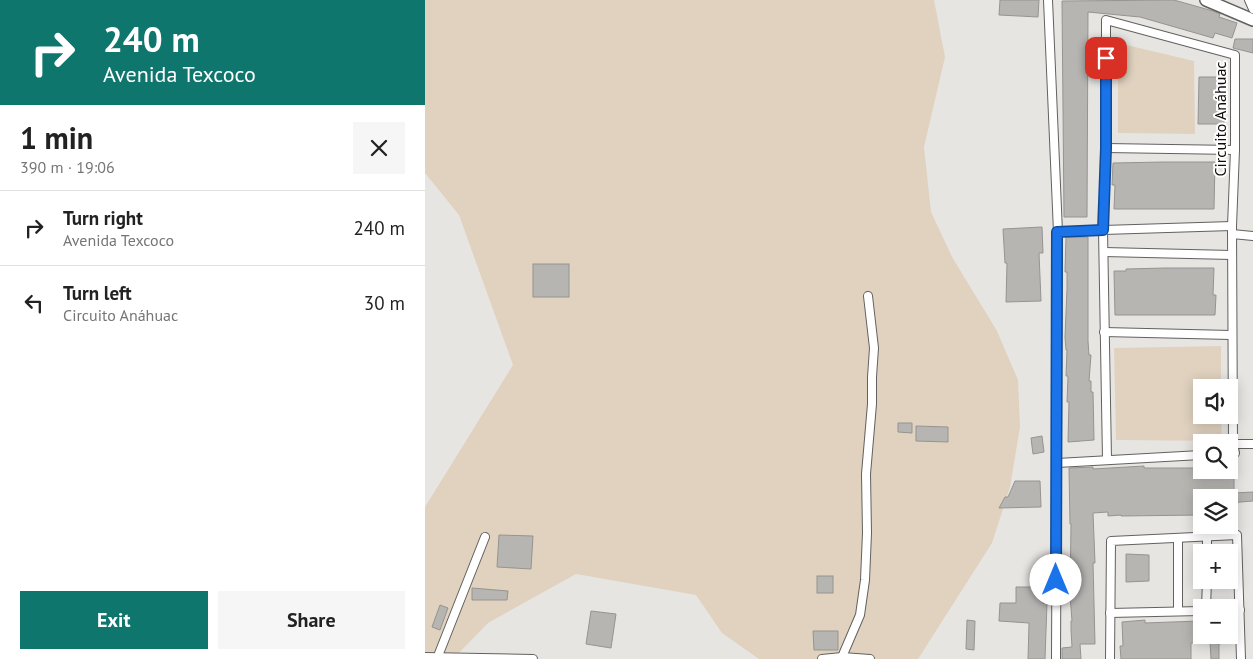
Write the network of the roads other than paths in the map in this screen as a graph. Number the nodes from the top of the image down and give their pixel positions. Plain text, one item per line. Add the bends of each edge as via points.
1 (1048, 0) edge
2 (1206, 0) edge
3 (1249, 0) edge
4 (1253, 9) edge
5 (1253, 20) edge
6 (1106, 148) junction
7 (1235, 150) junction
8 (1103, 230) junction
9 (1232, 230) junction
10 (1057, 232) junction
11 (1253, 236) edge
12 (1104, 252) junction
13 (1232, 255) junction
14 (868, 296) dead end
15 (1104, 332) junction
16 (1231, 335) junction
17 (1233, 434) edge
18 (1238, 444) edge
19 (1253, 444) edge
20 (1193, 455) edge
21 (1107, 459) junction
22 (1057, 463) junction
23 (1207, 536) junction
24 (485, 537) dead end
25 (1178, 538) junction
26 (1207, 544) edge
27 (1193, 610) edge
28 (1240, 610) joint
29 (1178, 611) junction
30 (1110, 613) junction
31 (438, 656) junction
32 (425, 657) edge
33 (842, 657) junction
34 (488, 658) edge
35 (533, 659) edge
36 (822, 659) edge
37 (870, 659) edge
38 (1056, 659) edge
39 (1110, 659) edge
40 (1241, 659) edge

1 - 10 street
2 - 5 street
3 - 4 street
6 - 7 street
6 - 7 street, Circuito Anáhuac via 1106,20 1235,55
6 - 8 street, Circuito Anáhuac
7 - 9 street, Circuito Anáhuac
8 - 9 street
8 - 10 street
8 - 12 street, Circuito Anáhuac
9 - 11 street
9 - 13 street, Circuito Anáhuac
10 - 22 street
12 - 13 street
12 - 15 street, Circuito Anáhuac
13 - 16 street, Circuito Anáhuac
14 - 33 street via 874,348 873,404 866,474 865,580 860,615
15 - 16 street
15 - 21 street, Circuito Anáhuac
16 - 17 street, Circuito Anáhuac
18 - 19 street
20 - 21 street
21 - 22 street
22 - 38 street
23 - 25 street
23 - 26 street
23 - 28 street via 1237,535
24 - 31 street
25 - 29 street
25 - 30 street via 1111,541
27 - 29 street
28 - 40 street
29 - 30 street
30 - 39 street
31 - 32 street
31 - 34 street
33 - 36 street
33 - 37 street
34 - 35 street

